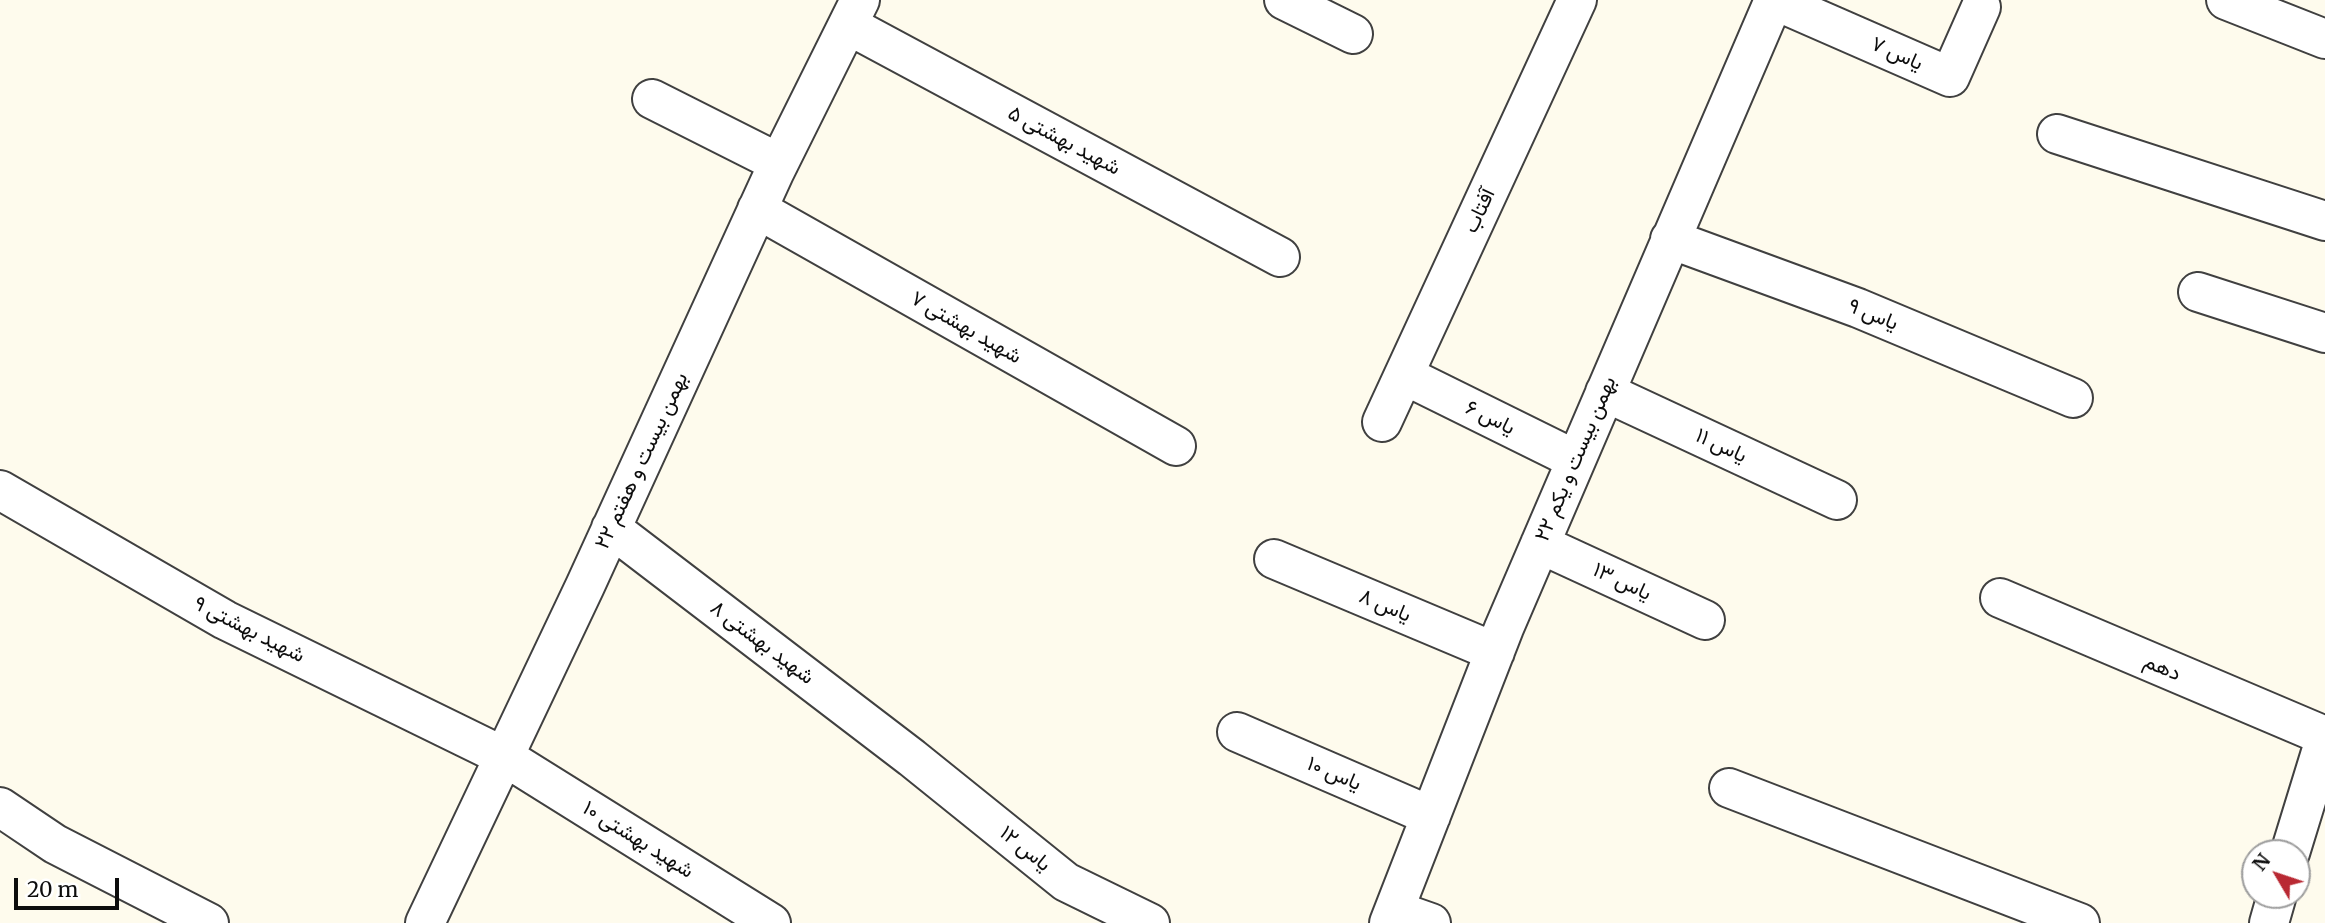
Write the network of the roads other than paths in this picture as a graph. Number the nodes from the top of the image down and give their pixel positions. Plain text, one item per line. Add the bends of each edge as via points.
1 (1284, 0) edge
2 (1577, 0) edge
3 (1774, 0) edge
4 (2226, 0) edge
5 (1981, 7) dead end
6 (854, 12) edge
7 (1353, 34) dead end
8 (2325, 39) edge
9 (652, 99) dead end
10 (2057, 134) dead end
11 (779, 163) junction
12 (757, 209) junction
13 (2325, 221) edge
14 (1670, 239) junction
15 (1280, 257) dead end
16 (2198, 292) dead end
17 (2325, 333) edge
18 (1404, 375) junction
19 (1605, 392) junction
20 (2073, 398) dead end
21 (1382, 422) dead end
22 (1176, 446) dead end
23 (1576, 460) junction
24 (0, 490) edge
25 (1837, 500) dead end
26 (611, 528) junction
27 (1540, 544) junction
28 (1274, 559) dead end
29 (2000, 598) dead end
30 (1705, 620) dead end
31 (1495, 652) junction
32 (1237, 732) dead end
33 (2325, 737) edge
34 (505, 757) junction
35 (912, 758) joint
36 (1729, 788) dead end
37 (0, 807) edge
38 (1431, 816) junction
39 (2294, 839) edge
40 (1392, 917) edge
41 (209, 923) edge
42 (425, 923) edge
43 (771, 923) edge
44 (1150, 923) edge
45 (1431, 923) edge
46 (2080, 923) edge

1 - 7 street
2 - 18 street, آفتاب
3 - 5 street, یاس ۷ via 1950,77
3 - 14 street, ۲۲ بهمن بیست و یکم
4 - 8 street
6 - 11 street, ۲۲ بهمن بیست و هفتم
6 - 15 street, شهید بهشتی ۵
9 - 11 street
10 - 13 street
11 - 12 street, ۲۲ بهمن بیست و هفتم
12 - 22 street, شهید بهشتی ۷
12 - 26 street, ۲۲ بهمن بیست و هفتم
14 - 19 street, ۲۲ بهمن بیست و یکم
14 - 20 street, یاس ۹ via 1858,308
16 - 17 street
18 - 21 street, آفتاب
18 - 23 street, یاس ۶
19 - 23 street, ۲۲ بهمن بیست و یکم
19 - 25 street, یاس ۱۱
23 - 27 street, ۲۲ بهمن بیست و یکم
24 - 34 street, شهید بهشتی ۹ via 225,620
26 - 34 street, ۲۲ بهمن بیست و هفتم
26 - 35 street, شهید بهشتی ۸
27 - 30 street, یاس ۱۳
27 - 31 street, ۲۲ بهمن بیست و یکم
28 - 31 street, یاس ۸
29 - 33 street, دهم
31 - 38 street, ۲۲ بهمن بیست و یکم
32 - 38 street, یاس ۱۰
33 - 39 street
34 - 42 street, ۲۲ بهمن بیست و هفتم
34 - 43 street, شهید بهشتی ۱۰
35 - 44 street, یاس ۱۲ via 1066,882
36 - 46 street
37 - 41 street via 55,844
38 - 40 street, ۲۲ بهمن بیست و یکم
40 - 45 street

